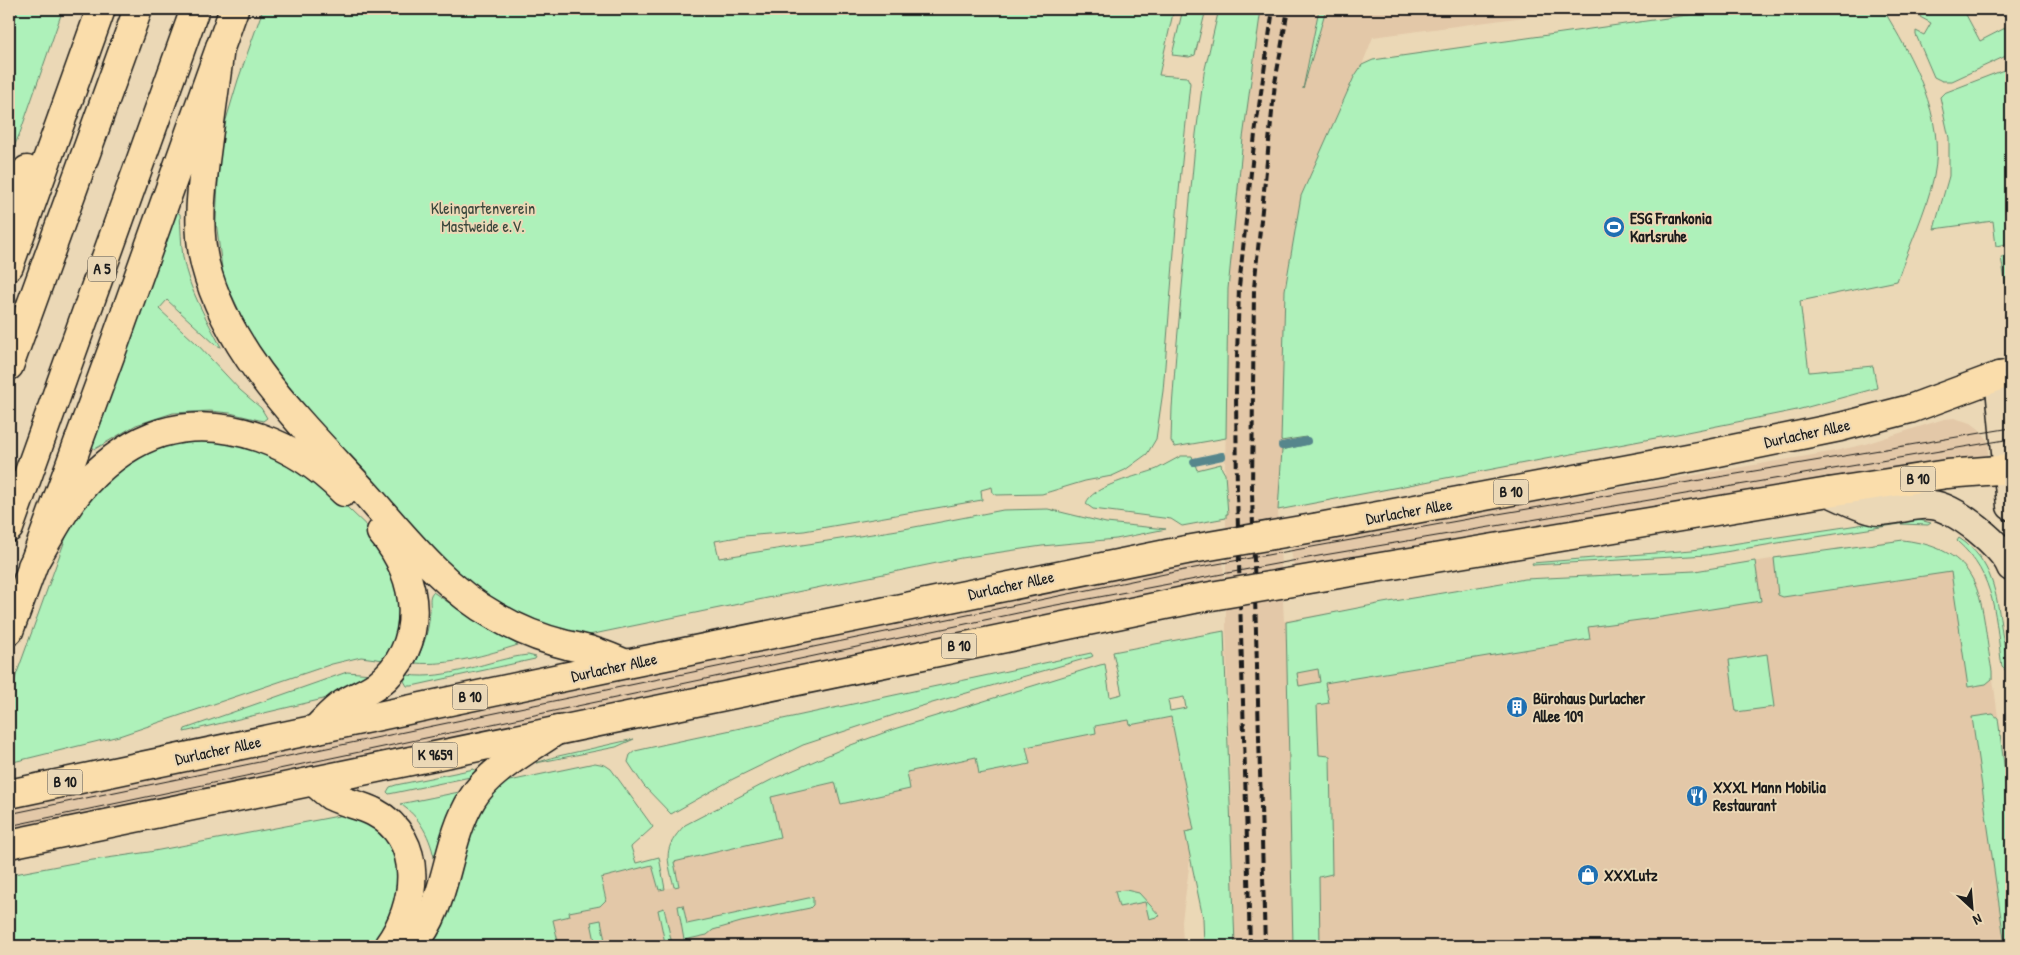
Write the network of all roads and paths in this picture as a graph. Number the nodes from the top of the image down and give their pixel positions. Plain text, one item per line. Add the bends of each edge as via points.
1 (101, 9) edge
2 (138, 9) edge
3 (196, 9) edge
4 (234, 9) edge
5 (220, 48) junction
6 (75, 78) junction
7 (9, 207) edge
8 (9, 266) edge
9 (9, 366) edge
10 (2005, 375) edge
11 (2011, 402) edge
12 (2009, 469) edge
13 (1828, 492) junction
14 (2011, 506) edge
15 (9, 528) edge
16 (32, 566) junction
17 (2011, 568) edge
18 (9, 631) edge
19 (626, 664) junction
20 (725, 695) joint
21 (315, 730) junction
22 (557, 730) junction
23 (313, 781) junction
24 (9, 794) edge
25 (9, 844) edge
26 (388, 946) edge
27 (412, 946) edge

1 - 6 main road
2 - 9 main road
3 - 15 main road, A 5
4 - 5 main road
5 - 16 main road
5 - 19 main road via 203,178 202,235 205,263 214,291 243,348 291,411 424,558 462,594 515,627 566,645 595,651
6 - 7 main road
6 - 8 main road
10 - 11 main road
10 - 12 main road
10 - 19 main road, Durlacher Allee / B 10, bridge via 1910,409 1704,456 1186,550
12 - 13 main road, B 10 via 1947,474
12 - 14 main road
13 - 17 main road via 1877,511 1921,505 1942,506 1997,546
13 - 20 main road, B 10, bridge via 1194,599
16 - 18 main road
16 - 21 main road via 85,484 128,448 161,434 198,428 261,437 296,454 328,476 393,546 406,569 412,591 411,626 405,649 392,670 376,685 343,704
19 - 21 main road, Durlacher Allee / B 10
20 - 22 main road, K 9659
21 - 24 main road, Durlacher Allee / B 10
22 - 23 main road, K 9659
22 - 27 main road via 488,780 472,798 456,837 439,896 426,927
23 - 25 main road, K 9659
23 - 26 main road via 330,795 376,812 394,829 406,847 413,877 409,900 397,934

